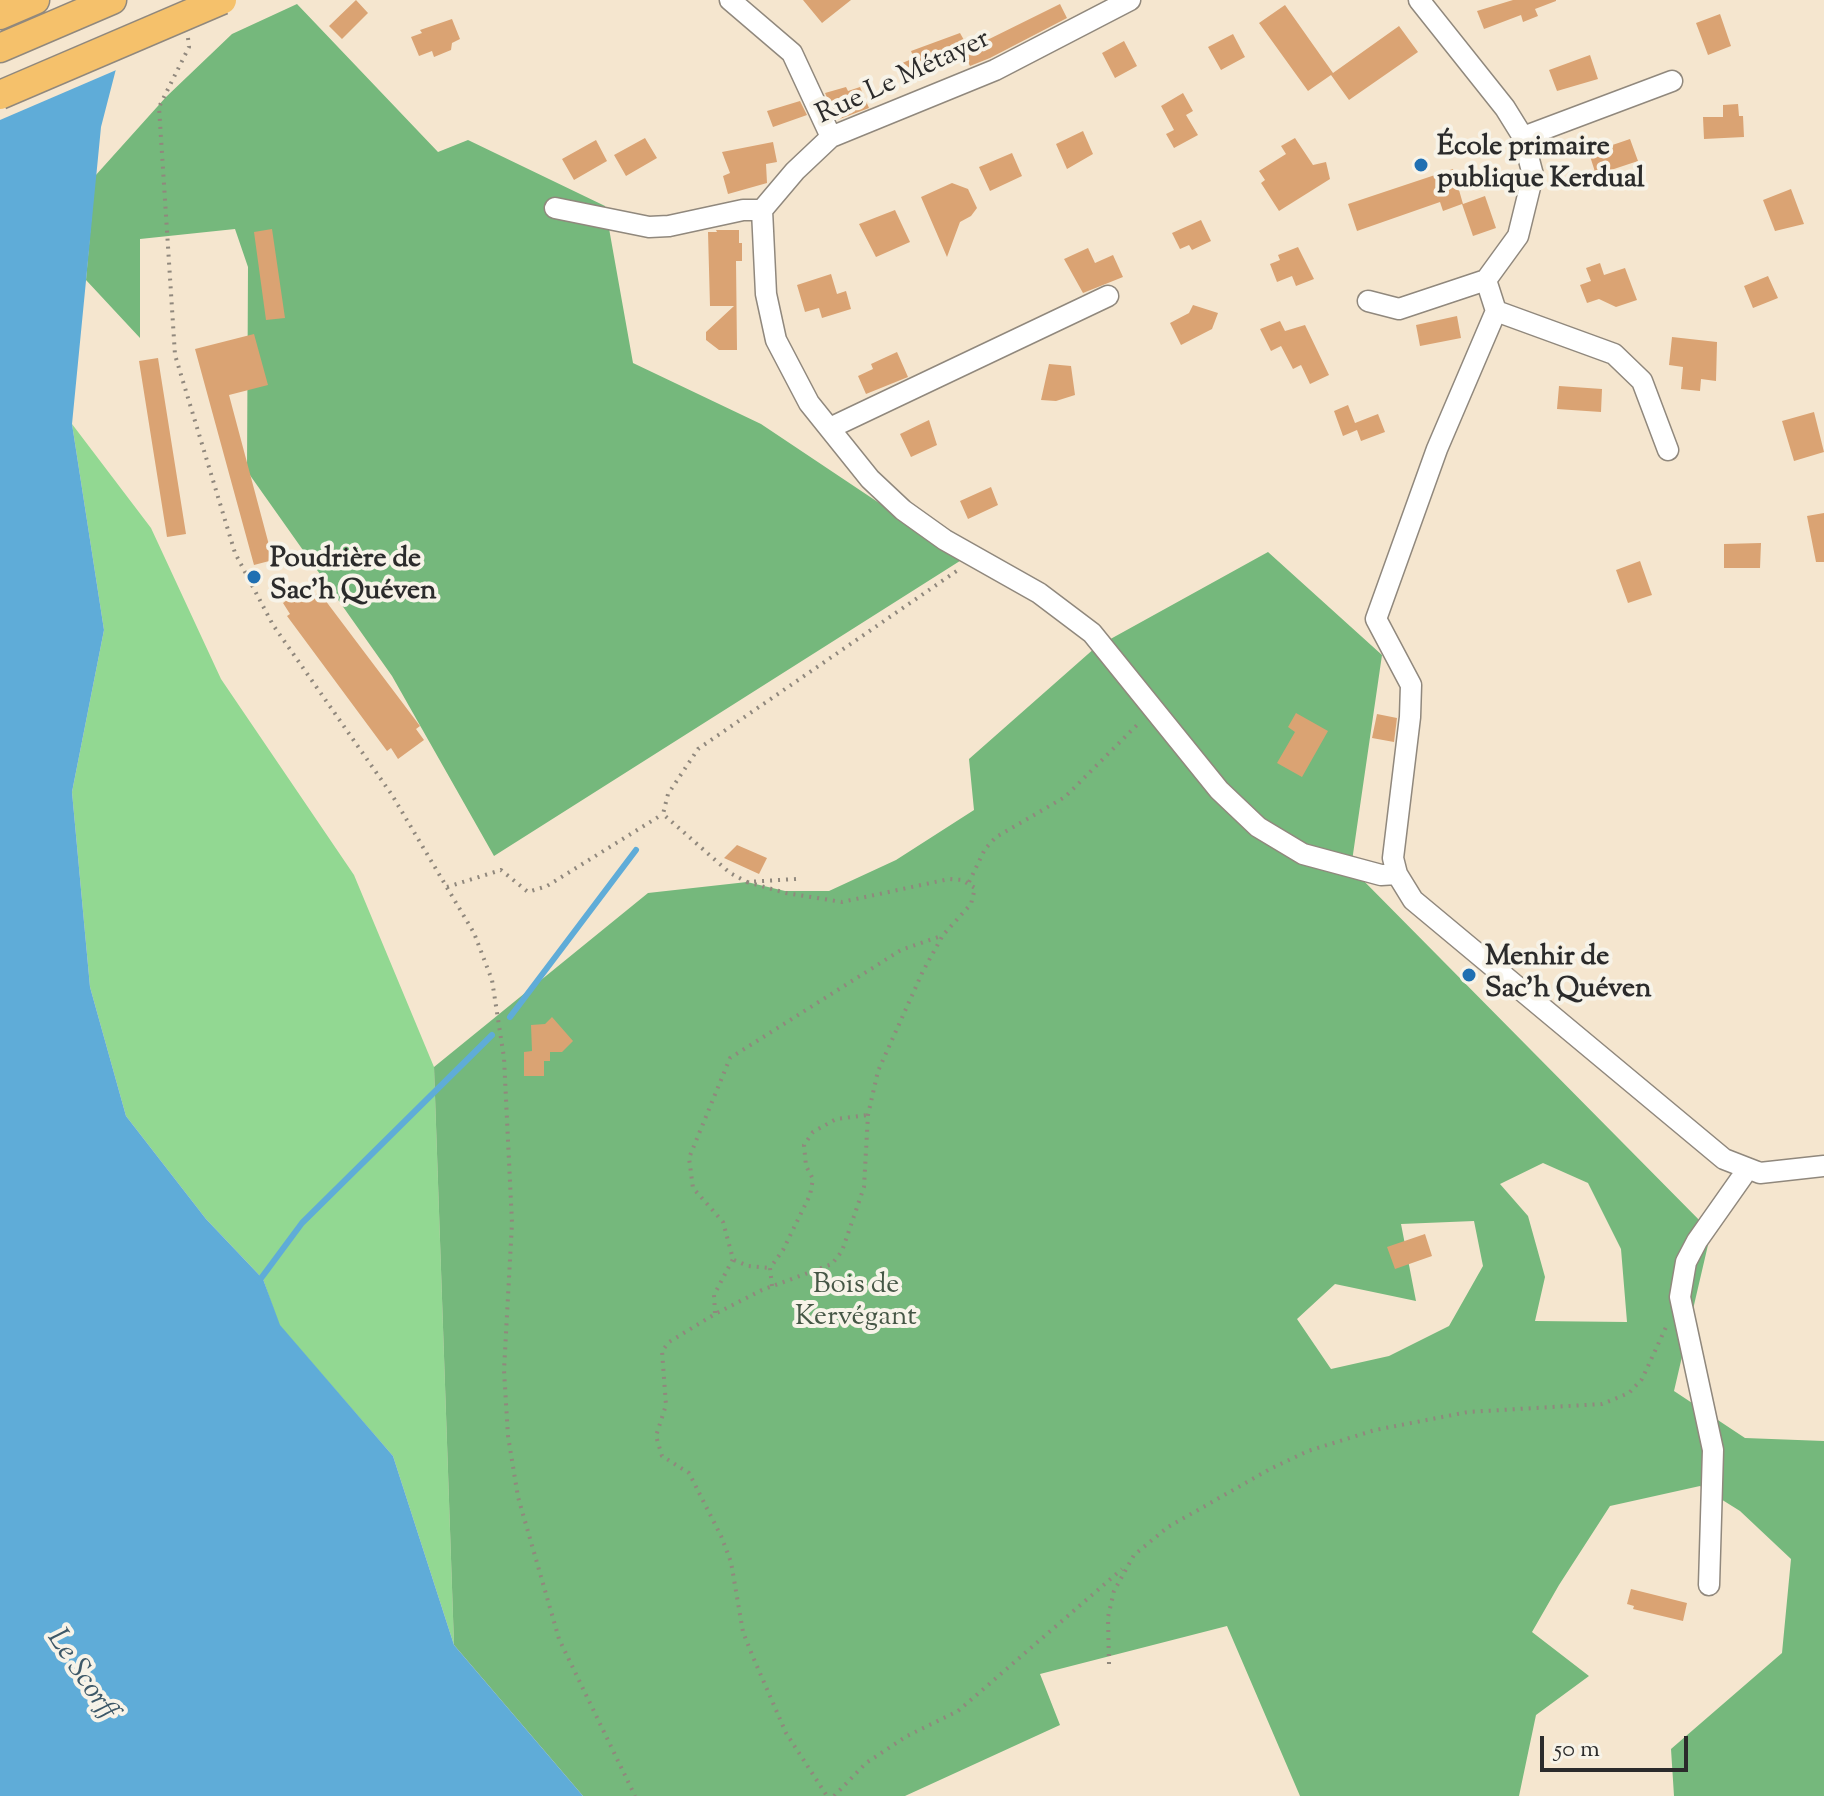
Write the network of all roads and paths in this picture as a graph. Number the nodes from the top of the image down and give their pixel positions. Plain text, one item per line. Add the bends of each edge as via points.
1 (35, 0) edge
2 (112, 0) edge
3 (222, 0) edge
4 (730, 0) edge
5 (1130, 0) edge
6 (1419, 0) edge
7 (0, 15) edge
8 (188, 31) dead end
9 (0, 48) edge
10 (1672, 81) dead end
11 (0, 95) edge
12 (831, 137) junction
13 (1523, 137) junction
14 (555, 208) dead end
15 (762, 210) junction
16 (1486, 280) junction
17 (1108, 296) dead end
18 (1368, 301) dead end
19 (1496, 311) junction
20 (830, 428) junction
21 (1668, 450) dead end
22 (976, 558) junction
23 (1153, 711) junction
24 (663, 814) junction
25 (1397, 874) junction
26 (796, 879) dead end
27 (747, 882) junction
28 (969, 882) junction
29 (447, 887) junction
30 (943, 935) junction
31 (868, 1115) junction
32 (1824, 1166) edge
33 (1747, 1170) junction
34 (733, 1259) junction
35 (770, 1268) junction
36 (772, 1286) junction
37 (1680, 1297) junction
38 (715, 1314) junction
39 (1124, 1567) junction
40 (1709, 1585) dead end
41 (1109, 1664) dead end
42 (635, 1796) edge
43 (827, 1796) edge
44 (834, 1796) edge

1 - 7 highway
2 - 9 highway
3 - 11 highway, bridge
4 - 12 street via 792,53
5 - 12 street, Rue Le Métayer via 995,70
6 - 13 street
8 - 29 path via 189,47 159,107 175,355 184,385 242,565 273,625 392,795
10 - 13 street
12 - 15 street, Rue Le Métayer
13 - 16 street via 1533,175 1518,236
14 - 15 street via 649,227
15 - 20 street via 766,294 776,340 809,403
16 - 18 street via 1399,309
16 - 19 street
17 - 20 street
19 - 21 street via 1614,354 1642,381
19 - 25 street via 1437,449 1376,619 1411,685 1393,858
20 - 22 street via 870,479 903,510
22 - 23 street via 1070,613 1099,641
22 - 24 path via 698,749 668,794
23 - 25 street via 1219,790 1258,827 1303,854 1381,875
23 - 28 path via 1065,797 996,837
24 - 27 path
24 - 29 path via 547,886 528,892 501,870
25 - 33 street via 1413,900 1724,1159
26 - 27 path
27 - 28 path via 842,902 949,879
28 - 30 path via 974,897
29 - 42 path via 474,933 499,1017 512,1223 504,1370 518,1497 559,1639
30 - 31 path via 883,1057
30 - 34 path via 901,950 730,1058 696,1137 688,1172 693,1188 723,1222
31 - 35 path via 836,1119 813,1132 804,1145 813,1179 810,1195
31 - 36 path via 864,1187 842,1251 832,1264
32 - 33 street via 1778,1173
33 - 37 street via 1692,1251
34 - 35 path
34 - 38 path via 714,1295
35 - 36 path
36 - 38 path
37 - 39 path via 1642,1379 1629,1393 1602,1404 1429,1417 1308,1451 1168,1527
37 - 40 street via 1713,1450
38 - 43 path via 662,1351 666,1405 656,1436 662,1456 689,1473 721,1536 743,1632 775,1711
39 - 41 path via 1108,1617
39 - 44 path via 958,1711 866,1763

